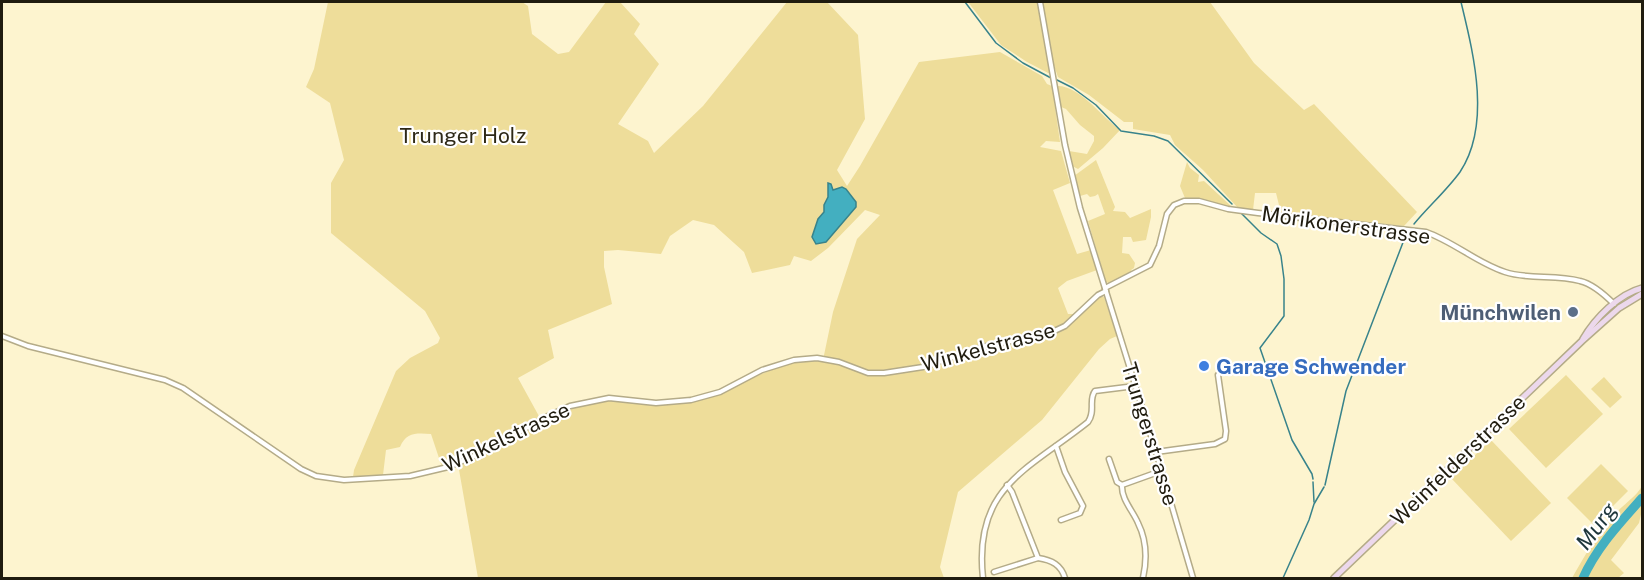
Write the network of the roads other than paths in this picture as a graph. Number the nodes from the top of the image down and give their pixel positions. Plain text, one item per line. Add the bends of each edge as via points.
1 (1040, 2) edge
2 (1642, 288) edge
3 (1105, 289) junction
4 (1642, 294) edge
5 (1616, 306) junction
6 (1065, 326) joint
7 (2, 336) edge
8 (1218, 375) dead end
9 (1135, 386) junction
10 (1056, 446) junction
11 (1156, 452) junction
12 (1109, 459) dead end
13 (1161, 471) junction
14 (1007, 485) junction
15 (1122, 485) junction
16 (1061, 520) dead end
17 (1038, 558) junction
18 (994, 572) dead end
19 (983, 579) edge
20 (1065, 579) edge
21 (1143, 579) edge
22 (1193, 579) edge
23 (1334, 579) edge

1 - 3 street via 1065,145
2 - 5 main road, Weinfelderstrasse
3 - 5 street, Mörikonerstrasse via 1150,265 1169,211 1180,202 1193,200 1258,213 1426,232 1506,273 1580,281
3 - 6 street, Mörikonerstrasse
3 - 9 street, Trungerstrasse
4 - 5 main road, Weinfelderstrasse
5 - 23 main road, Weinfelderstrasse
6 - 7 street, Winkelstrasse via 923,367 868,373 817,358 794,360 691,400 656,403 600,399 556,412 448,467 405,476 344,480 316,476 301,469 183,388 165,380
8 - 11 street via 1225,439 1215,444
9 - 10 street via 1095,391 1090,420
9 - 11 street, Trungerstrasse
10 - 14 street
10 - 16 street via 1083,506 1080,513
11 - 13 street, Trungerstrasse
12 - 15 street via 1117,482
13 - 15 street
13 - 22 street, Trungerstrasse
14 - 17 street
14 - 19 street via 986,522
15 - 21 street via 1145,546
17 - 18 street
17 - 20 street via 1057,565

